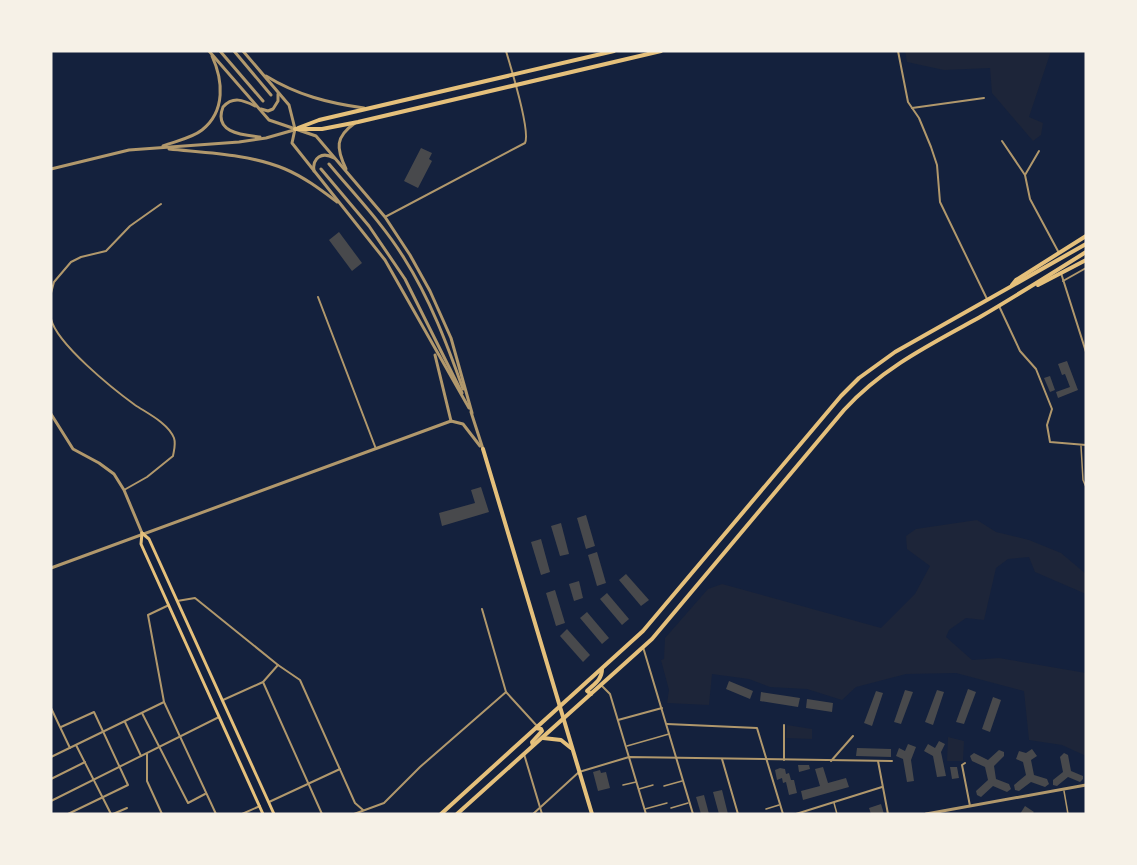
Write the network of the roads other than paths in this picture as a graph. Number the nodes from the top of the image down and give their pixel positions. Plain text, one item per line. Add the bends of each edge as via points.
1 (220, 51) edge
2 (234, 51) edge
3 (243, 51) edge
4 (506, 51) edge
5 (614, 51) edge
6 (661, 51) edge
7 (898, 51) edge
8 (210, 52) edge
9 (263, 74) junction
10 (276, 90) junction
11 (271, 95) dead end
12 (984, 98) dead end
13 (263, 101) dead end
14 (257, 107) junction
15 (912, 108) junction
16 (369, 109) junction
17 (357, 122) junction
18 (295, 129) junction
19 (266, 138) junction
20 (1002, 141) dead end
21 (159, 147) junction
22 (1039, 151) dead end
23 (335, 158) junction
24 (329, 164) dead end
25 (51, 169) edge
26 (321, 169) dead end
27 (348, 173) junction
28 (315, 175) junction
29 (1025, 175) junction
30 (160, 204) dead end
31 (344, 207) junction
32 (385, 216) junction
33 (1086, 236) edge
34 (1086, 244) edge
35 (1086, 252) edge
36 (1059, 253) junction
37 (1086, 260) edge
38 (1086, 268) edge
39 (1061, 273) junction
40 (1063, 281) junction
41 (1011, 285) junction
42 (51, 293) edge
43 (1018, 295) junction
44 (318, 297) dead end
45 (987, 299) junction
46 (999, 306) junction
47 (51, 319) edge
48 (434, 350) junction
49 (1086, 352) edge
50 (472, 413) junction
51 (51, 414) edge
52 (451, 421) junction
53 (1080, 445) junction
54 (1086, 445) edge
55 (376, 449) junction
56 (483, 449) junction
57 (1086, 488) edge
58 (124, 490) junction
59 (142, 533) junction
60 (51, 568) edge
61 (177, 602) junction
62 (169, 605) junction
63 (482, 609) dead end
64 (643, 647) junction
65 (278, 665) junction
66 (601, 668) junction
67 (263, 682) junction
68 (601, 685) junction
69 (506, 692) junction
70 (591, 694) junction
71 (223, 701) junction
72 (164, 702) junction
73 (560, 705) junction
74 (51, 708) edge
75 (662, 708) junction
76 (142, 713) junction
77 (219, 717) junction
78 (564, 718) junction
79 (618, 720) junction
80 (125, 722) junction
81 (667, 724) junction
82 (784, 725) dead end
83 (61, 727) junction
84 (536, 727) junction
85 (103, 732) junction
86 (670, 734) junction
87 (853, 736) dead end
88 (180, 737) junction
89 (542, 738) junction
90 (76, 745) junction
91 (160, 746) junction
92 (533, 746) junction
93 (626, 747) junction
94 (70, 748) junction
95 (573, 749) junction
96 (147, 753) junction
97 (524, 754) junction
98 (141, 756) junction
99 (51, 757) edge
100 (629, 757) junction
101 (677, 758) junction
102 (722, 759) junction
103 (767, 760) junction
104 (784, 760) junction
105 (831, 761) junction
106 (878, 761) junction
107 (892, 761) dead end
108 (85, 762) junction
109 (965, 763) dead end
110 (119, 767) junction
111 (339, 769) junction
112 (579, 772) junction
113 (51, 779) edge
114 (94, 780) junction
115 (683, 781) junction
116 (636, 782) junction
117 (308, 784) junction
118 (623, 785) dead end
119 (653, 785) dead end
120 (1086, 785) edge
121 (664, 786) dead end
122 (882, 787) junction
123 (639, 789) junction
124 (1063, 790) junction
125 (206, 794) junction
126 (102, 797) junction
127 (51, 801) edge
128 (269, 802) junction
129 (689, 802) junction
130 (833, 802) junction
131 (667, 803) dead end
132 (780, 805) junction
133 (260, 806) junction
134 (970, 806) junction
135 (127, 807) dead end
136 (540, 807) junction
137 (671, 808) dead end
138 (644, 809) junction
139 (766, 809) dead end
140 (813, 809) junction
141 (363, 810) junction
142 (68, 814) edge
143 (111, 814) edge
144 (162, 814) edge
145 (216, 814) edge
146 (242, 814) edge
147 (263, 814) edge
148 (274, 814) edge
149 (322, 814) edge
150 (354, 814) edge
151 (441, 814) edge
152 (457, 814) edge
153 (533, 814) edge
154 (542, 814) edge
155 (592, 814) edge
156 (646, 814) edge
157 (693, 814) edge
158 (738, 814) edge
159 (783, 814) edge
160 (796, 814) edge
161 (815, 814) edge
162 (837, 814) edge
163 (888, 814) edge
164 (926, 814) edge
165 (1068, 814) edge

1 - 13 street
2 - 11 street
3 - 9 street
4 - 32 street via 528,138 525,143
5 - 16 main road
6 - 17 main road
7 - 15 street
8 - 14 street
8 - 21 street via 221,80 214,114 201,130
9 - 10 street
9 - 16 street via 307,96
10 - 14 street via 278,101 273,109
10 - 18 street via 289,105
12 - 15 street
14 - 18 street via 269,120
14 - 19 street via 231,100 223,107 220,118 232,132
15 - 45 street via 937,165 939,202
16 - 18 main road
17 - 18 main road via 322,129
17 - 27 street via 345,132 338,147
18 - 19 street
18 - 23 street via 316,136
18 - 28 street via 292,143
19 - 21 street
20 - 29 street
21 - 25 street via 129,150
21 - 31 street via 267,163 301,176
22 - 29 street
23 - 27 street
23 - 28 street via 318,156 313,164
24 - 50 street via 379,223 420,285 446,340
26 - 50 street via 369,226 405,279
27 - 32 street
28 - 31 street
29 - 36 street via 1030,199
30 - 42 street via 135,220 106,251 71,262 54,282
31 - 48 street via 385,260
32 - 50 street via 430,291 451,338
33 - 36 main road
34 - 41 main road
35 - 43 main road
36 - 41 main road
37 - 39 main road
38 - 40 street
39 - 40 street
39 - 43 main road
40 - 49 street
41 - 45 main road
43 - 46 main road
44 - 55 street
45 - 66 main road via 895,352 859,378 643,632
46 - 53 street via 1020,351 1036,369 1052,408 1047,425 1050,442
46 - 64 main road via 909,357 856,397
47 - 58 street via 58,336 107,384 154,417 173,437 173,456
48 - 50 street
48 - 52 street
50 - 56 street
51 - 58 street via 74,449 114,474
52 - 55 street
52 - 56 street via 463,424
53 - 54 street
53 - 57 lane
55 - 59 street
56 - 73 main road
58 - 59 street
59 - 60 street
59 - 61 main road via 149,539
59 - 62 main road via 141,544
61 - 65 street via 195,598
61 - 71 main road
62 - 72 street via 148,615
62 - 77 main road
63 - 69 street
64 - 68 main road
64 - 75 street
65 - 67 street
65 - 111 street via 300,680
66 - 70 main road via 602,675 587,691
66 - 73 main road
67 - 71 street
67 - 117 street
68 - 70 main road
68 - 79 street via 610,694
69 - 84 street
69 - 141 street via 384,803
70 - 78 main road
71 - 128 main road
72 - 76 street
72 - 88 street
73 - 78 main road
73 - 84 main road
74 - 83 street
75 - 79 street
75 - 81 street
76 - 80 street
76 - 91 street
77 - 88 street
77 - 133 main road
78 - 89 main road
78 - 95 main road
79 - 93 street
80 - 85 street
80 - 98 street
81 - 86 street
81 - 103 street via 757,728
82 - 104 street
83 - 85 street via 94,711
83 - 94 street
84 - 92 main road via 542,731
84 - 151 main road
85 - 90 street
85 - 110 street
86 - 93 lane
86 - 101 street
87 - 105 street
88 - 91 street
88 - 125 street
89 - 92 main road
89 - 95 main road via 561,740
90 - 94 street
90 - 108 street
91 - 96 street
91 - 125 street via 188,803
92 - 97 main road
93 - 100 street
94 - 99 street
95 - 112 main road
96 - 98 street
96 - 144 street via 147,781
97 - 136 street
97 - 152 main road
98 - 110 street
100 - 101 street
100 - 112 street
100 - 116 street
101 - 102 street
101 - 115 street
102 - 103 street
102 - 158 street
103 - 104 street
103 - 132 street
104 - 105 street
105 - 106 street
106 - 107 street
106 - 122 street
108 - 113 street
108 - 114 street
109 - 134 street via 962,765
110 - 114 street
110 - 126 street via 128,785
111 - 117 street
111 - 141 street via 355,803
112 - 136 street
112 - 155 main road
114 - 126 street
114 - 127 street
115 - 121 lane
115 - 129 street
116 - 118 lane
116 - 123 street
117 - 128 street
117 - 149 street
119 - 123 lane
120 - 124 street
122 - 130 street
122 - 163 street
123 - 138 street
124 - 134 street
124 - 165 lane
125 - 145 street
126 - 142 street
126 - 143 street
128 - 148 main road
129 - 137 lane
129 - 157 street
130 - 140 street
130 - 162 lane
131 - 138 lane
132 - 139 lane
132 - 159 street
133 - 146 street
133 - 147 main road
134 - 164 street
135 - 143 street
136 - 153 street
136 - 154 street
138 - 156 street
140 - 160 street
140 - 161 lane
141 - 150 street

